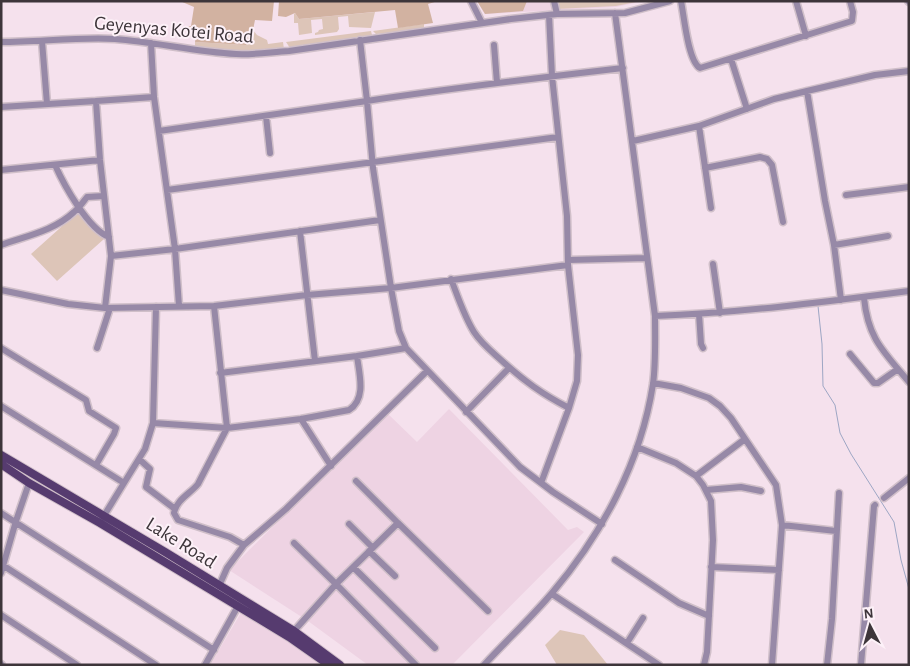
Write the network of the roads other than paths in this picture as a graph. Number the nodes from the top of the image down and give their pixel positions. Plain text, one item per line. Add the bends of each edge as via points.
1 (470, 1) edge
2 (554, 1) edge
3 (670, 1) edge
4 (681, 1) edge
5 (796, 1) edge
6 (850, 1) edge
7 (656, 4) edge
8 (557, 14) junction
9 (615, 14) junction
10 (549, 15) junction
11 (482, 23) junction
12 (806, 36) junction
13 (360, 40) junction
14 (42, 41) junction
15 (1, 42) edge
16 (151, 43) junction
17 (494, 45) dead end
18 (731, 59) junction
19 (623, 68) junction
20 (909, 71) edge
21 (552, 76) junction
22 (497, 83) junction
23 (807, 90) junction
24 (154, 97) junction
25 (96, 101) junction
26 (367, 101) junction
27 (47, 104) junction
28 (1, 107) edge
29 (747, 109) junction
30 (266, 116) junction
31 (699, 126) junction
32 (159, 132) junction
33 (558, 137) junction
34 (633, 142) junction
35 (270, 153) dead end
36 (100, 160) junction
37 (372, 163) junction
38 (55, 164) junction
39 (705, 168) junction
40 (1, 170) edge
41 (909, 187) edge
42 (167, 190) junction
43 (846, 195) dead end
44 (104, 196) junction
45 (78, 207) junction
46 (711, 208) dead end
47 (380, 220) junction
48 (783, 222) dead end
49 (300, 230) junction
50 (888, 236) dead end
51 (109, 237) junction
52 (1, 245) edge
53 (834, 245) junction
54 (175, 250) junction
55 (111, 256) junction
56 (647, 258) junction
57 (568, 262) junction
58 (713, 264) dead end
59 (451, 280) junction
60 (391, 288) junction
61 (1, 290) edge
62 (909, 291) edge
63 (307, 295) junction
64 (864, 298) junction
65 (841, 300) junction
66 (179, 306) junction
67 (214, 306) junction
68 (156, 307) junction
69 (108, 308) junction
70 (720, 313) junction
71 (700, 314) junction
72 (655, 316) junction
73 (1, 348) edge
74 (97, 348) dead end
75 (406, 348) junction
76 (704, 348) dead end
77 (850, 354) dead end
78 (357, 356) junction
79 (315, 361) junction
80 (509, 368) junction
81 (898, 369) junction
82 (427, 371) junction
83 (220, 373) junction
84 (909, 382) edge
85 (653, 383) junction
86 (1, 406) edge
87 (569, 408) junction
88 (466, 412) junction
89 (302, 419) junction
90 (153, 423) junction
91 (227, 428) junction
92 (746, 439) junction
93 (638, 447) junction
94 (1, 455) edge
95 (138, 459) junction
96 (1, 464) edge
97 (96, 466) junction
98 (331, 466) junction
99 (696, 476) junction
100 (909, 478) edge
101 (356, 481) dead end
102 (30, 483) junction
103 (124, 483) junction
104 (541, 483) junction
105 (706, 490) junction
106 (761, 491) dead end
107 (839, 493) dead end
108 (884, 498) dead end
109 (875, 505) dead end
110 (175, 509) junction
111 (1, 513) edge
112 (102, 519) junction
113 (16, 522) junction
114 (398, 523) junction
115 (349, 524) dead end
116 (602, 524) junction
117 (782, 525) junction
118 (836, 531) junction
119 (294, 543) dead end
120 (244, 545) junction
121 (370, 549) junction
122 (615, 560) dead end
123 (2, 565) edge
124 (353, 567) junction
125 (711, 568) junction
126 (779, 570) junction
127 (1, 573) edge
128 (395, 576) dead end
129 (336, 584) junction
130 (219, 586) junction
131 (552, 594) junction
132 (238, 606) junction
133 (488, 611) dead end
134 (1, 615) edge
135 (709, 616) junction
136 (643, 618) dead end
137 (294, 630) junction
138 (627, 642) junction
139 (435, 648) dead end
140 (214, 650) junction
141 (655, 664) edge
142 (77, 665) edge
143 (156, 665) edge
144 (205, 665) edge
145 (329, 665) edge
146 (340, 665) edge
147 (416, 665) edge
148 (484, 665) edge
149 (704, 665) edge
150 (772, 665) edge
151 (827, 665) edge
152 (861, 665) edge

1 - 11 street
2 - 8 street
3 - 7 street, Geyenyas Kotei Road
4 - 18 street via 696,65 700,68
5 - 12 street
6 - 12 street via 852,21
7 - 9 street, Geyenyas Kotei Road
8 - 9 street, Geyenyas Kotei Road
8 - 10 street, Geyenyas Kotei Road
9 - 19 street
10 - 11 street, Geyenyas Kotei Road
10 - 21 street
11 - 13 street, Geyenyas Kotei Road
12 - 18 street
13 - 16 street, Geyenyas Kotei Road via 244,54
13 - 26 street
14 - 15 street, Geyenyas Kotei Road
14 - 16 street, Geyenyas Kotei Road via 97,38
14 - 27 street
16 - 24 street
17 - 22 street
18 - 29 street
19 - 21 street
19 - 34 street
20 - 23 street
21 - 22 street
21 - 33 street
22 - 26 street
23 - 29 street
23 - 53 street
24 - 25 street
24 - 32 street
25 - 27 street
25 - 36 street
26 - 30 street
26 - 37 street
27 - 28 street
29 - 31 street
30 - 32 street
30 - 35 street
31 - 34 street
31 - 39 street
32 - 42 street
33 - 37 street
33 - 57 street via 568,216
34 - 56 street
36 - 38 street
36 - 44 street
37 - 42 street
37 - 47 street
38 - 40 street
38 - 45 street
39 - 46 street
39 - 48 street via 760,157 767,160 772,165
41 - 43 street
42 - 54 street
44 - 45 street via 87,197
44 - 51 street
45 - 51 street
45 - 52 street via 59,223 41,232
47 - 49 street
47 - 60 street
49 - 54 street
49 - 63 street
50 - 53 street
51 - 55 street
53 - 65 street
54 - 55 street
54 - 66 street
55 - 69 street
56 - 57 street
56 - 72 street
57 - 59 street
57 - 87 street via 578,366
58 - 70 street
59 - 60 street
59 - 80 street via 473,331
60 - 63 street
60 - 75 street via 398,330
61 - 69 street via 61,303
62 - 64 street
63 - 67 street
63 - 79 street
64 - 65 street
64 - 81 street via 870,330
65 - 70 street
66 - 67 street
66 - 68 street
67 - 83 street
68 - 69 street
68 - 90 street
69 - 74 street
70 - 71 street
71 - 72 street
71 - 76 street via 701,344
72 - 85 street
73 - 97 street via 86,400 89,411 116,428
75 - 78 street
75 - 82 street
77 - 81 street via 874,383 878,384
78 - 79 street
78 - 89 street via 360,389 354,407
79 - 83 street
80 - 87 street via 537,390
80 - 88 street
81 - 84 street
82 - 88 street
82 - 98 street
83 - 91 street
85 - 92 street via 681,388 708,398 726,412
85 - 93 street
86 - 97 street
87 - 104 street
88 - 104 street via 520,467
89 - 91 street
89 - 98 street
90 - 91 street
90 - 95 street via 148,442
91 - 110 street via 198,484
92 - 99 street
92 - 117 street via 776,485
93 - 99 street via 676,463
93 - 116 street
94 - 112 main road, Lake Road
95 - 103 street
95 - 110 street via 150,469 146,487
96 - 102 main road, Lake Road
97 - 103 street
98 - 120 street
99 - 105 street
100 - 108 street
101 - 114 street
102 - 112 main road, Lake Road
102 - 113 street
103 - 112 street
104 - 116 street
105 - 106 street via 741,487
105 - 125 street via 713,518
107 - 118 street
109 - 152 street
110 - 120 street via 174,516 178,520
111 - 113 street
112 - 130 main road, Lake Road
112 - 132 main road, Lake Road
113 - 123 street
113 - 140 street
114 - 121 street
114 - 133 street
115 - 121 street
116 - 131 street
117 - 118 street
117 - 126 street
118 - 151 street
119 - 129 street
120 - 130 street via 227,568
121 - 124 street
121 - 128 street
122 - 135 street via 679,603
123 - 127 street
123 - 143 street
124 - 129 street
124 - 139 street
125 - 126 street
125 - 135 street
126 - 150 street
129 - 137 street
129 - 147 street
130 - 137 main road, Lake Road
131 - 138 street
131 - 148 street
132 - 140 street
132 - 145 main road, Lake Road
134 - 142 street
135 - 149 street
136 - 138 street
137 - 146 main road, Lake Road
138 - 141 street
140 - 144 street

